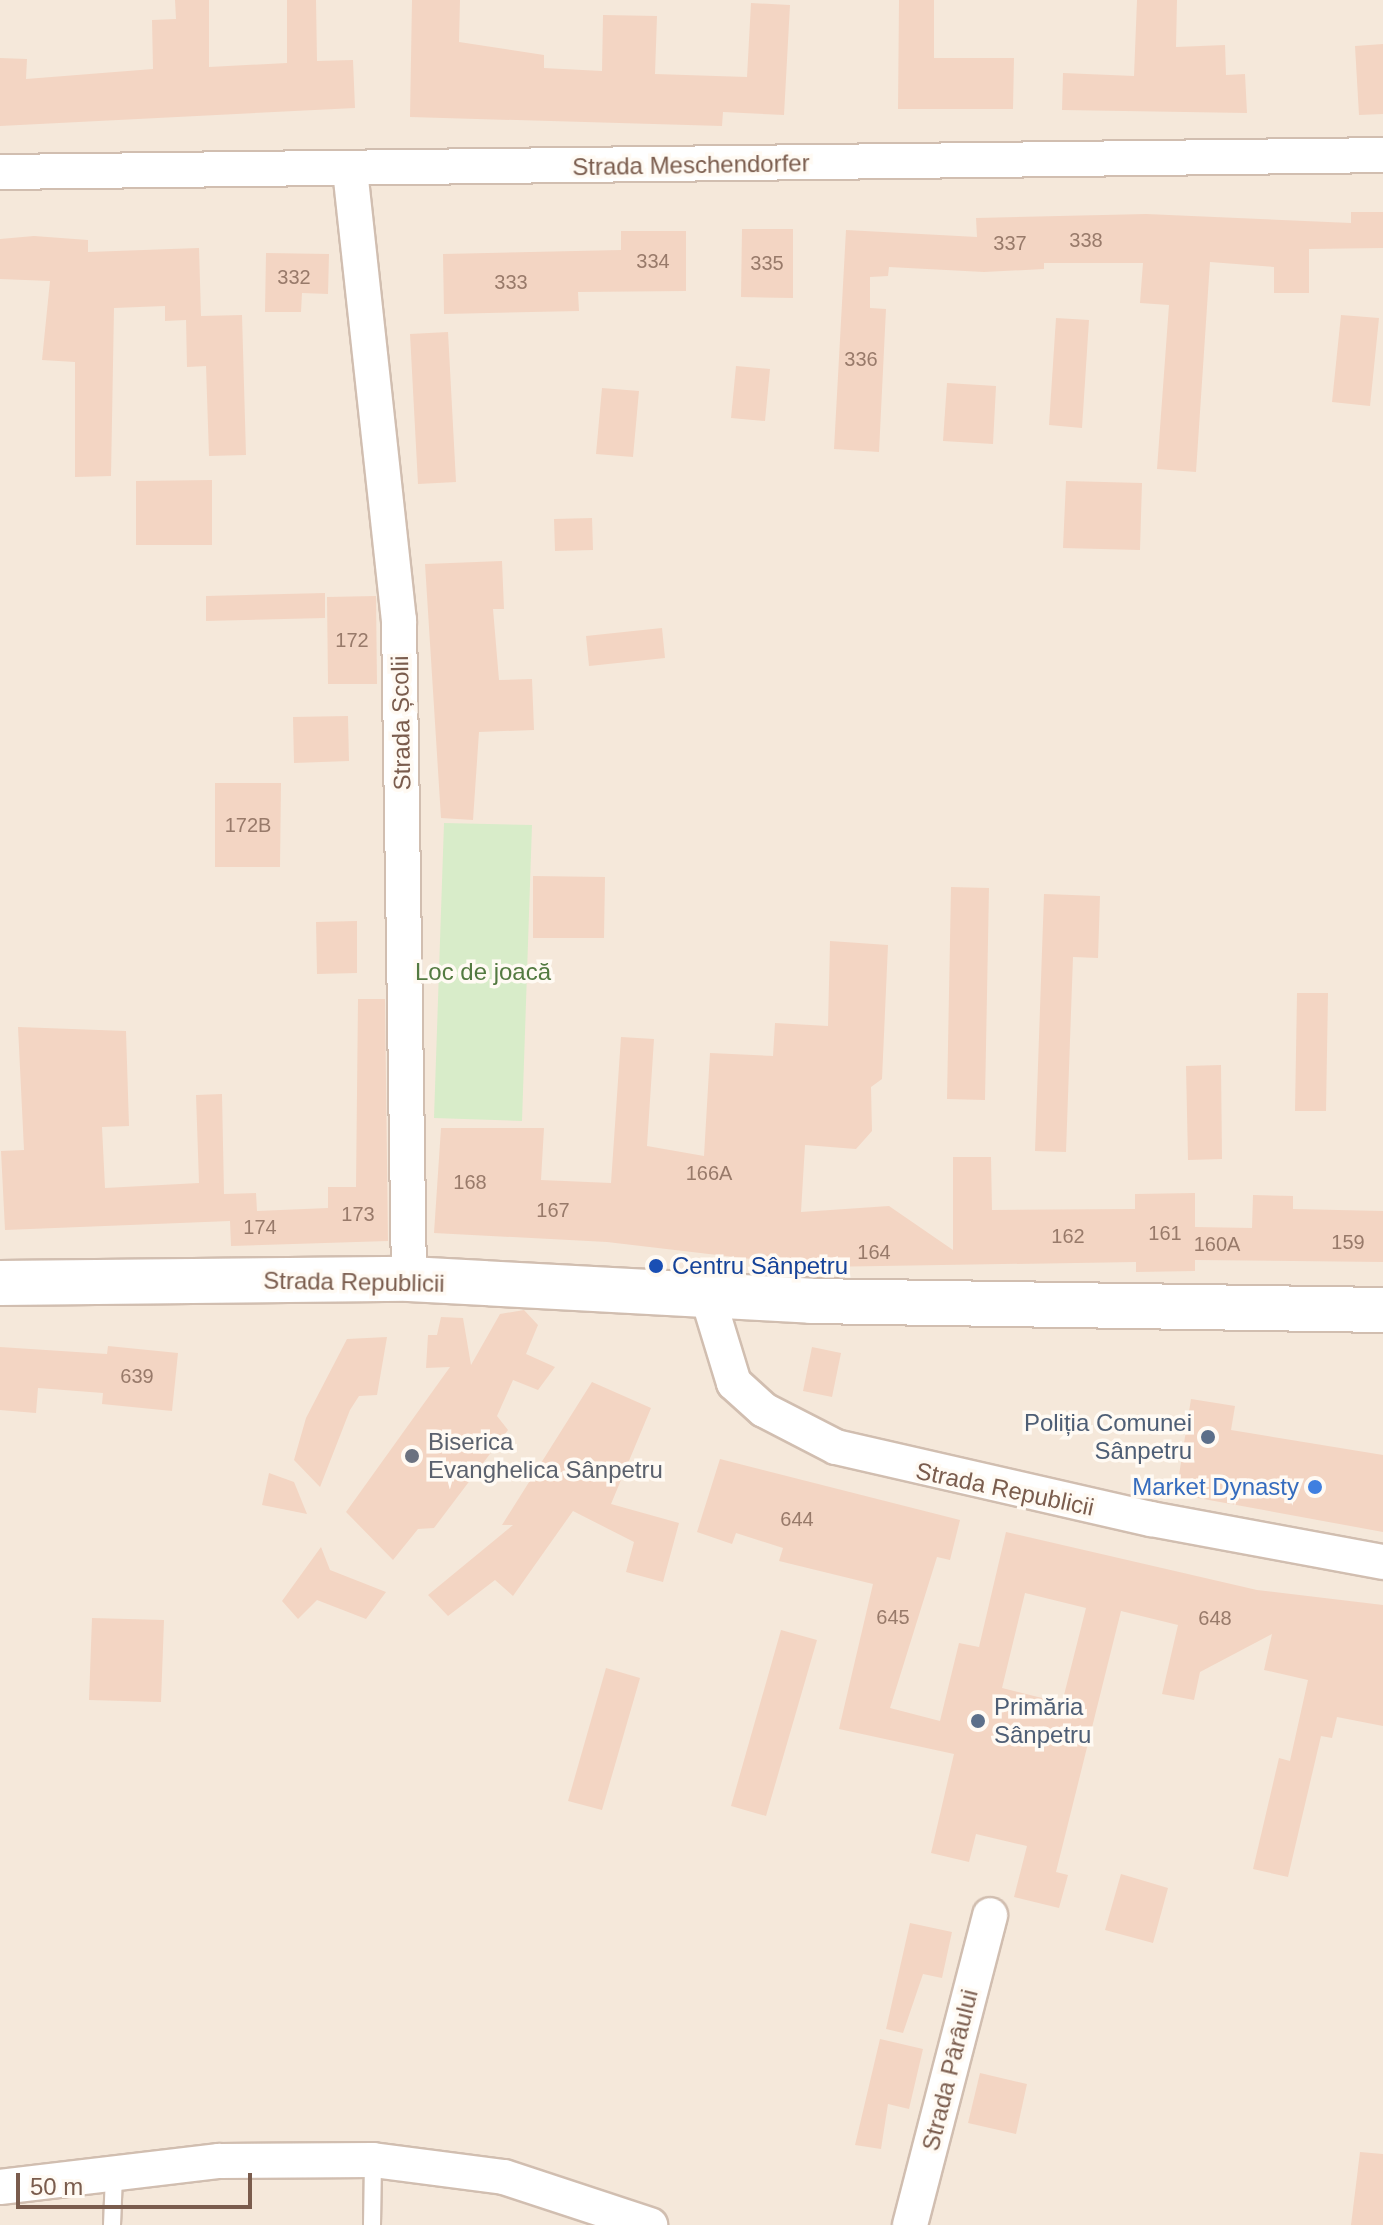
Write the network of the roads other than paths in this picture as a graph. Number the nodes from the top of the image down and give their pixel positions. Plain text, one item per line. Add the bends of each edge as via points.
1 (1383, 155) edge
2 (350, 170) junction
3 (0, 172) edge
4 (409, 1279) junction
5 (0, 1283) edge
6 (708, 1298) junction
7 (1383, 1310) edge
8 (1383, 1562) edge
9 (990, 1915) dead end
10 (373, 2160) junction
11 (114, 2175) junction
12 (0, 2187) edge
13 (112, 2225) edge
14 (372, 2225) edge
15 (650, 2225) edge
16 (910, 2225) edge

1 - 2 street, Strada Meschendorfer
2 - 3 street, Strada Meschendorfer
2 - 4 street, Strada Școlii via 399,620
4 - 5 main road, Strada Republicii
4 - 6 main road, Strada Republicii
6 - 7 main road, Strada Republicii
6 - 8 street, Strada Republicii via 734,1383 796,1430 889,1464
9 - 16 street, Strada Pârâului
10 - 11 street via 219,2161
10 - 14 lane
10 - 15 street via 504,2177
11 - 12 street
11 - 13 lane

